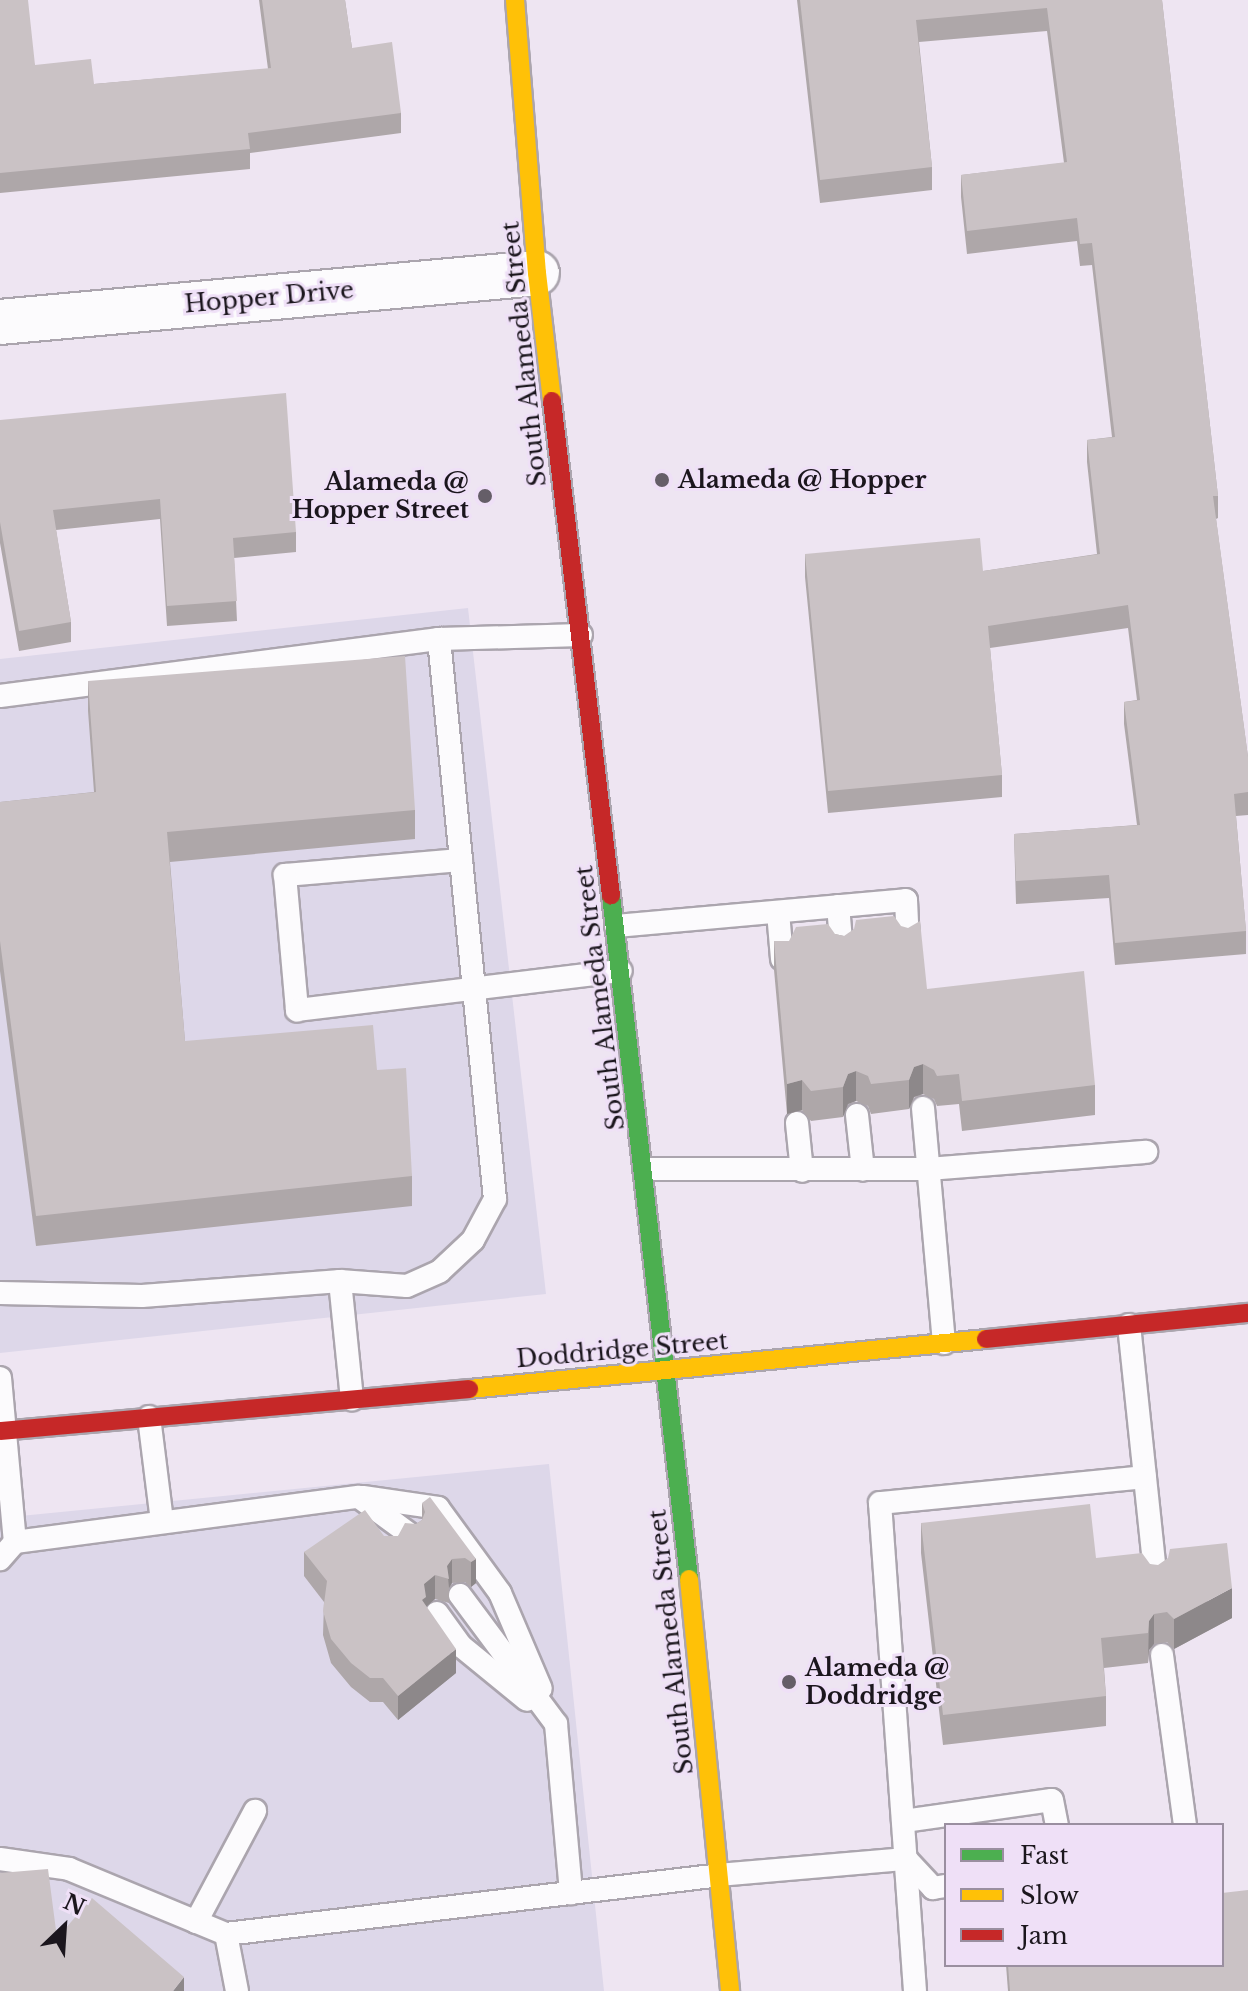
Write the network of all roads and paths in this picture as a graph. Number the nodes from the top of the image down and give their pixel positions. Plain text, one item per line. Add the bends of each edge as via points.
1 (515, 0) edge
2 (537, 273) junction
3 (0, 322) edge
4 (581, 635) junction
5 (439, 639) junction
6 (0, 696) edge
7 (461, 860) junction
8 (838, 906) junction
9 (778, 912) junction
10 (616, 926) junction
11 (908, 944) edge
12 (842, 952) edge
13 (782, 959) edge
14 (621, 971) junction
15 (474, 988) junction
16 (923, 1108) edge
17 (857, 1115) edge
18 (797, 1123) edge
19 (1146, 1152) dead end
20 (645, 1169) junction
21 (928, 1169) junction
22 (863, 1170) junction
23 (802, 1171) junction
24 (340, 1281) junction
25 (0, 1293) edge
26 (1248, 1313) edge
27 (1129, 1325) junction
28 (944, 1343) junction
29 (668, 1371) junction
30 (0, 1378) edge
31 (352, 1399) junction
32 (149, 1417) junction
33 (3, 1430) edge
34 (1145, 1477) junction
35 (359, 1497) junction
36 (162, 1521) junction
37 (411, 1535) edge
38 (15, 1542) junction
39 (391, 1548) edge
40 (0, 1559) edge
41 (1156, 1581) edge
42 (460, 1595) edge
43 (437, 1613) dead end
44 (1162, 1655) edge
45 (556, 1724) junction
46 (255, 1811) dead end
47 (904, 1821) junction
48 (1057, 1823) edge
49 (1185, 1823) edge
50 (0, 1859) edge
51 (906, 1859) junction
52 (718, 1875) junction
53 (944, 1886) edge
54 (571, 1893) junction
55 (196, 1922) junction
56 (226, 1934) junction
57 (237, 1991) edge
58 (730, 1991) edge
59 (915, 1991) edge

1 - 2 main road, South Alameda Street
2 - 3 street, Hopper Drive
2 - 4 main road, South Alameda Street
4 - 5 lane
4 - 10 main road, South Alameda Street
5 - 6 lane
5 - 7 lane
7 - 15 lane
7 - 15 lane via 285,875 297,1010
8 - 9 lane
8 - 11 lane via 906,900
8 - 12 lane
9 - 10 lane
9 - 13 lane
10 - 14 main road, South Alameda Street
14 - 15 lane
14 - 20 main road, South Alameda Street
15 - 24 lane via 495,1199 473,1240 440,1271 407,1286
16 - 21 lane
17 - 22 lane
18 - 23 lane
19 - 21 lane
20 - 23 lane
20 - 29 main road, South Alameda Street
21 - 22 lane
21 - 28 lane
22 - 23 lane
24 - 25 lane via 142,1296
24 - 31 lane
26 - 27 main road, Doddridge Street
27 - 28 main road, Doddridge Street
27 - 34 lane
28 - 29 main road, Doddridge Street
29 - 31 main road, Doddridge Street
29 - 52 main road, South Alameda Street
30 - 33 lane
31 - 32 main road, Doddridge Street
32 - 33 main road, Doddridge Street
32 - 36 lane
33 - 38 lane
34 - 41 lane
34 - 47 lane via 880,1503
35 - 36 lane
35 - 37 lane
35 - 39 lane
35 - 45 lane via 438,1508 500,1593
36 - 38 lane
38 - 40 lane
42 - 45 lane
43 - 45 lane via 461,1646
44 - 49 lane
45 - 54 lane
46 - 55 lane
47 - 48 lane via 1052,1800
47 - 51 lane
50 - 55 lane via 69,1869
51 - 52 lane
51 - 53 lane via 933,1888
51 - 59 lane
52 - 54 lane
52 - 58 main road, South Alameda Street
54 - 56 lane
55 - 56 lane
56 - 57 lane

